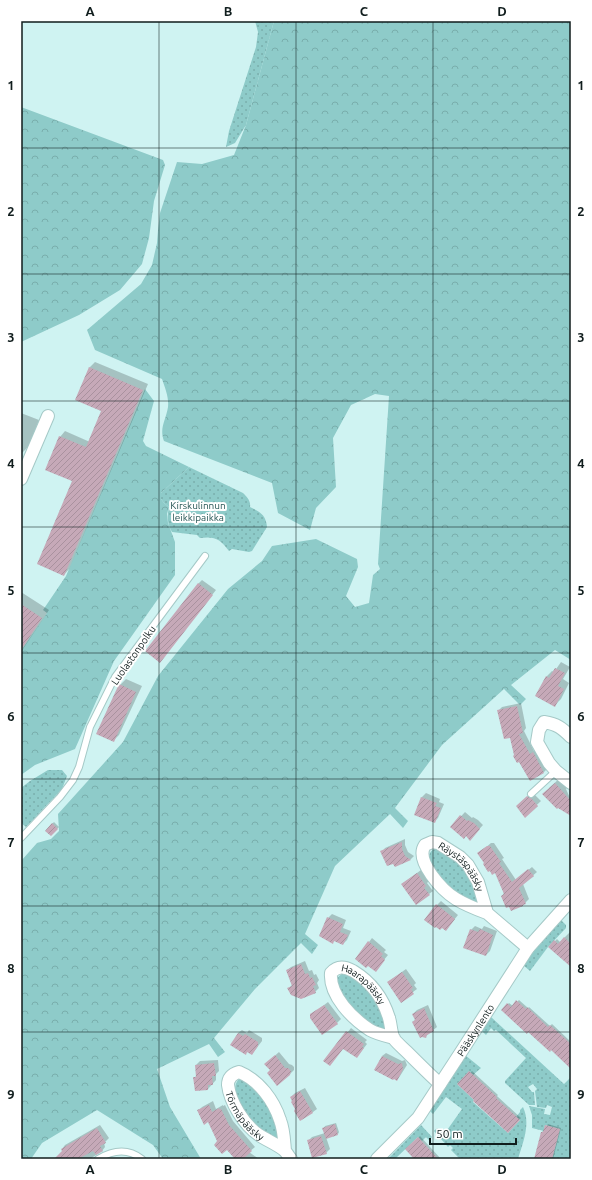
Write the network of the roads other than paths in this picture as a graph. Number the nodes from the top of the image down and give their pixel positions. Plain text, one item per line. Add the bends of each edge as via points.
1 (48, 416) dead end
2 (21, 479) edge
3 (205, 556) dead end
4 (571, 737) edge
5 (556, 771) junction
6 (571, 783) edge
7 (531, 794) dead end
8 (21, 838) edge
9 (571, 900) edge
10 (487, 913) junction
11 (528, 948) junction
12 (394, 1038) junction
13 (440, 1084) junction
14 (288, 1155) edge
15 (98, 1159) edge
16 (142, 1159) edge
17 (378, 1159) edge

1 - 2 street
3 - 8 lane, Luolastonpolku via 115,677 90,727 73,780
4 - 5 street via 561,727 552,723 544,722 539,730 537,742
5 - 6 street
5 - 7 lane
9 - 11 street, Pääskynlento
10 - 10 street, Räystäspääsky via 478,882 468,865 438,843 425,845 422,853 425,865 438,883 460,902
10 - 11 street, Räystäspääsky
11 - 13 street, Pääskynlento
12 - 12 street, Haarapääsky via 382,1000 374,988 349,969 335,969 331,973 332,983 346,1010 370,1030
12 - 13 street, Haarapääsky
13 - 17 street, Pääskynlento via 418,1118
14 - 14 street, Törmäpääsky via 281,1121 272,1102 246,1075 239,1072 233,1074 228,1086 242,1118 253,1130
15 - 16 lane via 115,1151 132,1153

